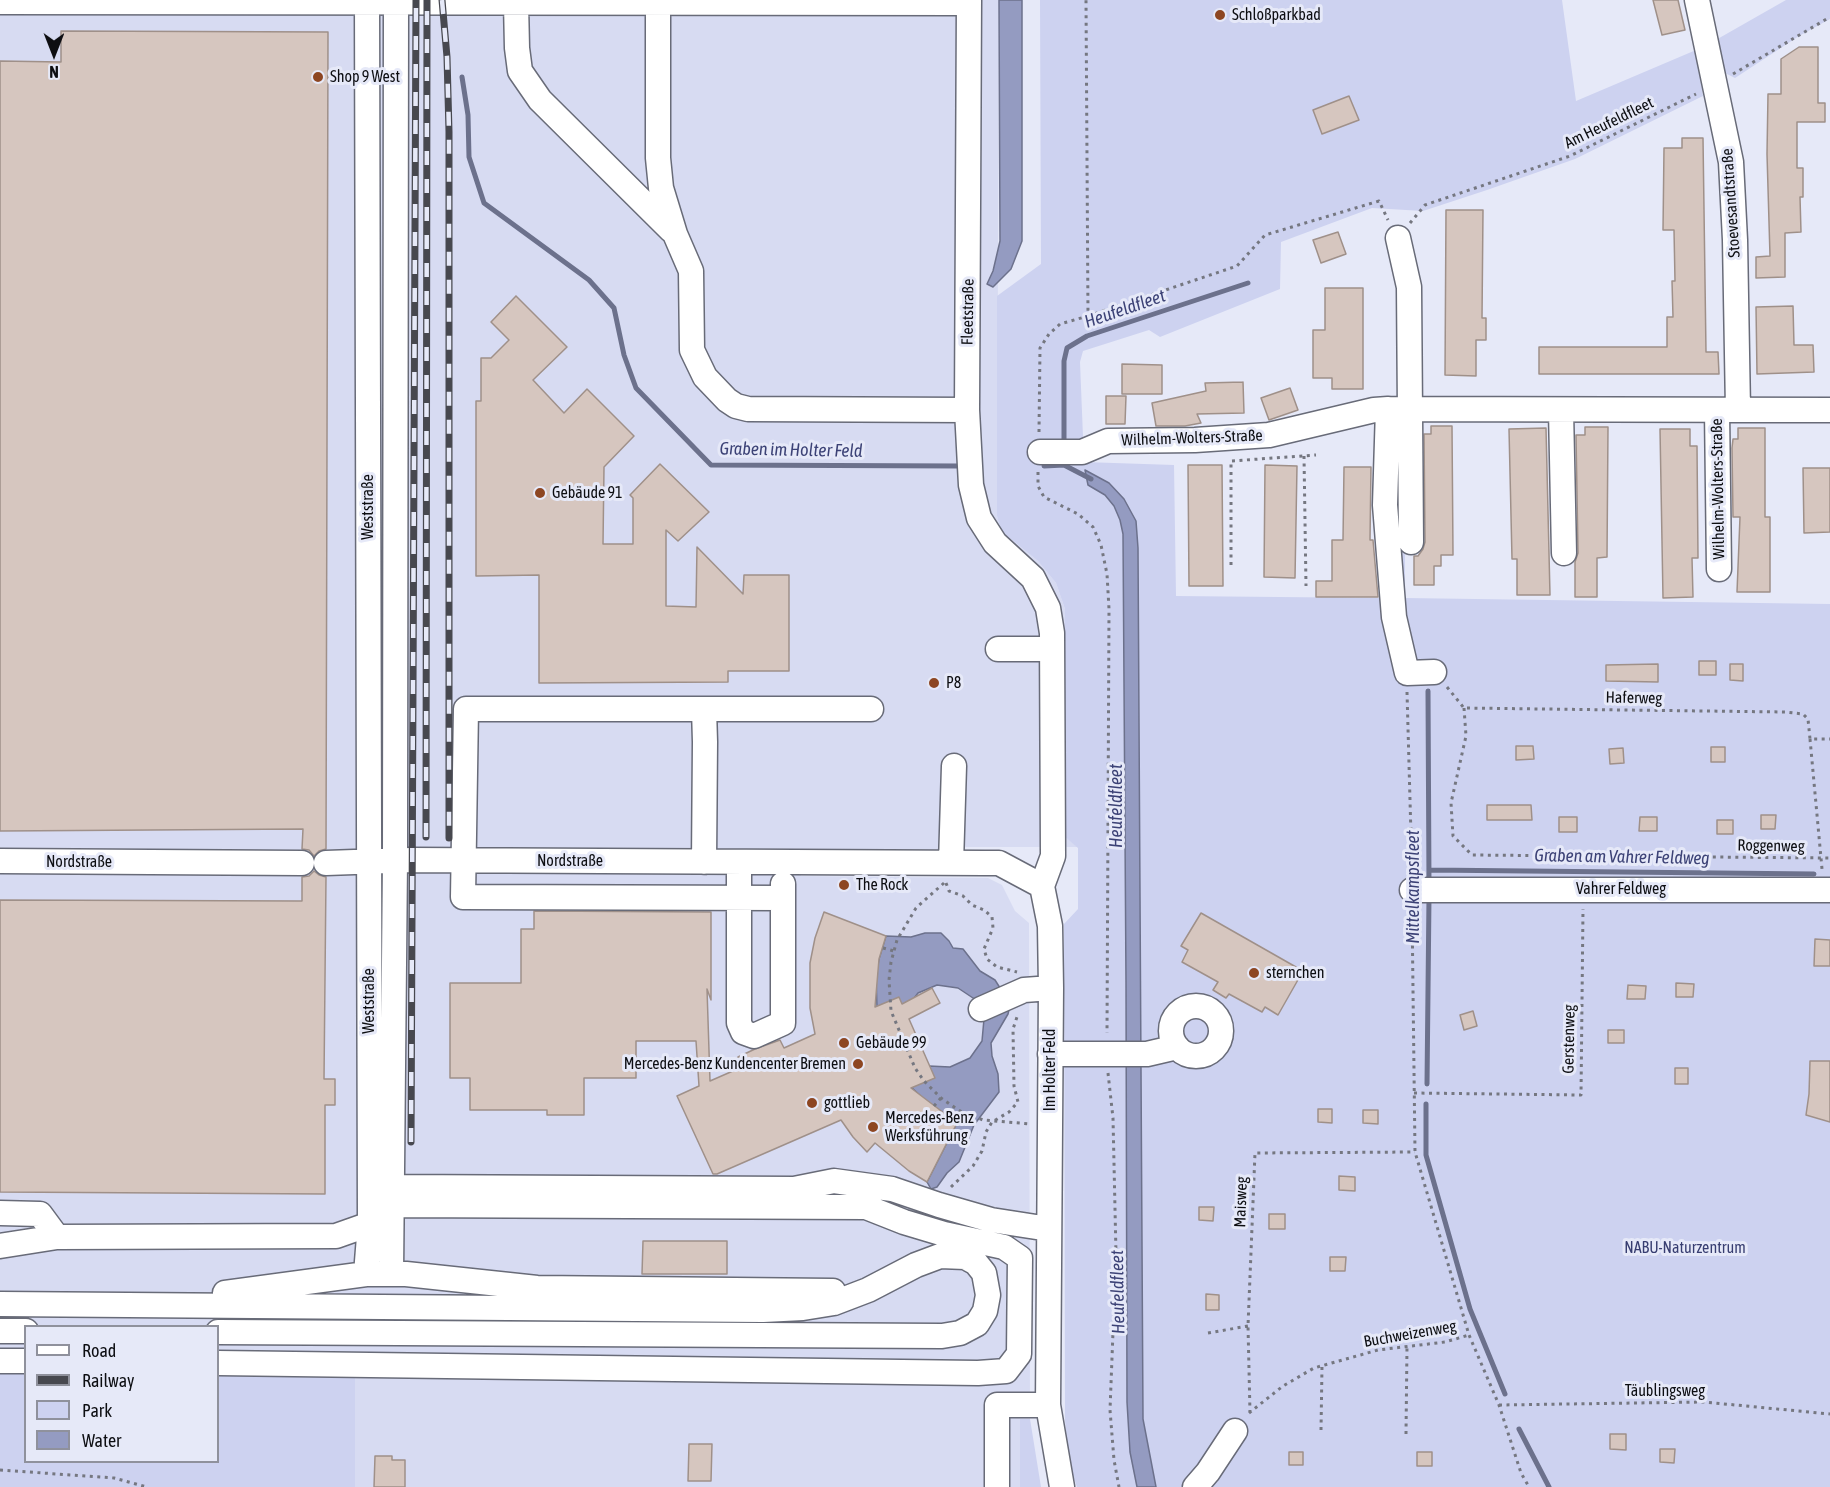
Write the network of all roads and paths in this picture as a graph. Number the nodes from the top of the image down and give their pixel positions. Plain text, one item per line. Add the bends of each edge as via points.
1 (1086, 0) edge
2 (1697, 0) edge
3 (367, 1) edge
4 (396, 1) edge
5 (969, 1) edge
6 (0, 2) edge
7 (516, 3) junction
8 (658, 3) junction
9 (1830, 17) edge
10 (1716, 84) junction
11 (368, 210) junction
12 (396, 210) junction
13 (675, 234) junction
14 (1398, 238) junction
15 (1088, 316) junction
16 (1399, 409) junction
17 (967, 410) junction
18 (1561, 410) junction
19 (1727, 410) junction
20 (1830, 410) edge
21 (368, 431) junction
22 (395, 432) junction
23 (1041, 452) junction
24 (1316, 455) dead end
25 (1304, 456) junction
26 (1411, 542) dead end
27 (1564, 553) dead end
28 (1231, 565) dead end
29 (1719, 569) dead end
30 (1306, 586) dead end
31 (998, 649) dead end
32 (1052, 650) junction
33 (1434, 672) joint
34 (1407, 673) junction
35 (704, 708) junction
36 (871, 708) dead end
37 (1464, 708) junction
38 (368, 728) junction
39 (395, 728) junction
40 (1810, 739) junction
41 (1830, 739) edge
42 (954, 766) dead end
43 (1822, 858) junction
44 (1830, 858) edge
45 (395, 860) junction
46 (0, 861) edge
47 (368, 861) junction
48 (463, 861) junction
49 (704, 862) junction
50 (782, 862) junction
51 (302, 863) dead end
52 (326, 863) dead end
53 (739, 863) junction
54 (951, 863) junction
55 (1826, 882) edge
56 (1042, 886) junction
57 (1583, 889) junction
58 (1424, 890) junction
59 (740, 898) junction
60 (783, 898) junction
61 (883, 948) dead end
62 (894, 951) junction
63 (1051, 988) junction
64 (1024, 990) junction
65 (981, 1009) dead end
66 (1108, 1024) dead end
67 (905, 1044) junction
68 (895, 1047) dead end
69 (1177, 1047) dead end
70 (1050, 1054) junction
71 (1414, 1093) junction
72 (941, 1098) junction
73 (934, 1106) dead end
74 (1113, 1118) dead end
75 (992, 1122) junction
76 (1050, 1124) junction
77 (1415, 1152) junction
78 (939, 1206) junction
79 (387, 1210) junction
80 (0, 1214) edge
81 (53, 1222) junction
82 (1049, 1229) junction
83 (0, 1246) edge
84 (366, 1274) junction
85 (391, 1274) junction
86 (868, 1290) junction
87 (0, 1304) edge
88 (141, 1305) junction
89 (1248, 1326) junction
90 (0, 1331) edge
91 (24, 1331) edge
92 (219, 1332) edge
93 (1208, 1334) dead end
94 (1469, 1335) junction
95 (1407, 1346) junction
96 (0, 1361) edge
97 (24, 1361) edge
98 (219, 1363) edge
99 (1322, 1366) junction
100 (1048, 1405) junction
101 (1499, 1405) junction
102 (1830, 1414) edge
103 (1242, 1422) junction
104 (1322, 1430) dead end
105 (1406, 1434) dead end
106 (0, 1470) edge
107 (147, 1487) edge
108 (997, 1487) edge
109 (1062, 1487) edge
110 (1119, 1487) edge
111 (1195, 1487) edge
112 (1529, 1487) edge

1 - 15 path
2 - 10 street, Stoevesandtstraße
3 - 4 street
3 - 6 street
3 - 11 street, Weststraße
4 - 7 street
4 - 12 street, Weststraße
5 - 8 street
5 - 17 street, Fleetstraße
7 - 8 street
7 - 13 street via 520,71 540,100
8 - 13 street via 658,158 661,188
9 - 10 path, Am Heufeldfleet
10 - 14 path, Am Heufeldfleet via 1570,156 1425,205
10 - 19 street, Stoevesandtstraße via 1731,162 1735,240
11 - 12 street
11 - 21 street, Weststraße
12 - 22 street, Weststraße
13 - 17 street via 691,271 692,350 705,377 736,406 762,410
14 - 15 path via 1379,201 1265,235 1237,266
14 - 16 street via 1409,287
15 - 23 path via 1060,324 1040,348
16 - 18 street, Wilhelm-Wolters-Straße
16 - 23 street, Wilhelm-Wolters-Straße via 1374,410 1269,435 1108,441 1082,452
16 - 26 street
16 - 34 street via 1385,506 1394,617
17 - 32 street, Fleetstraße via 971,485 979,518 995,543 1033,579 1045,598
18 - 19 street, Wilhelm-Wolters-Straße
18 - 27 street
19 - 20 street, Wilhelm-Wolters-Straße
19 - 29 street, Wilhelm-Wolters-Straße
21 - 22 street
21 - 38 street, Weststraße
22 - 39 street, Weststraße
23 - 66 path via 1038,486 1044,497 1078,514 1093,527 1107,573
24 - 25 path
25 - 28 path via 1231,461
25 - 30 path
31 - 32 street
32 - 56 street via 1053,856
33 - 34 street
33 - 37 path
34 - 58 path
35 - 36 street
35 - 48 street via 466,709
35 - 49 street
37 - 40 path, Haferweg via 1785,712 1803,714 1808,719
37 - 43 path, Roggenweg via 1466,736 1451,803 1453,836 1472,855
38 - 39 street
38 - 47 street, Weststraße
39 - 45 street, Weststraße
40 - 41 path
40 - 43 path
42 - 54 street
43 - 44 path, Roggenweg
43 - 55 path
45 - 47 street, Nordstraße
45 - 48 street, Nordstraße
45 - 79 street, Weststraße
46 - 51 street, Nordstraße
47 - 52 street, Nordstraße
47 - 79 street, Weststraße
48 - 49 street, Nordstraße
48 - 59 street via 463,897
49 - 53 street, Nordstraße
50 - 53 street, Nordstraße
50 - 54 street, Nordstraße
50 - 60 street
53 - 59 street
54 - 56 street via 999,863
55 - 57 street, Vahrer Feldweg
56 - 63 street, Im Holter Feld via 1050,926
57 - 58 street, Vahrer Feldweg
57 - 71 path, Gerstenweg via 1581,1095
58 - 71 path
59 - 60 street
59 - 60 street via 739,1023 743,1032 754,1036 783,1023
61 - 62 path
62 - 64 path via 910,917 945,882 949,891 992,916 993,928 984,949 987,959 997,967 1014,970 1022,977
62 - 67 path via 889,980 891,1011
63 - 64 street
63 - 70 street, Im Holter Feld
64 - 65 street
64 - 75 path via 1013,1029 1017,1102
67 - 68 path
67 - 72 path via 915,1068
69 - 70 street via 1147,1054
70 - 76 street, Im Holter Feld
71 - 77 path
72 - 73 path
72 - 75 path via 960,1111
74 - 110 path via 1116,1254 1110,1410
75 - 76 path
75 - 78 path via 973,1166 950,1188
76 - 82 street, Im Holter Feld
77 - 89 path, Maisweg via 1255,1153
77 - 94 path
78 - 79 street via 892,1189 834,1181 794,1189
78 - 82 street via 991,1220
79 - 81 street via 336,1236
79 - 84 street, Weststraße
79 - 85 street, Weststraße
79 - 98 street via 866,1207 944,1234 1004,1247 1020,1258 1019,1354 1006,1371 978,1373
80 - 81 street
81 - 83 street
82 - 100 street, Im Holter Feld
84 - 85 street
84 - 88 street
85 - 86 street via 537,1288
86 - 88 street via 834,1303 763,1310
86 - 92 street via 940,1256 965,1257 984,1273 988,1295 977,1324 960,1334 942,1335
87 - 88 street
89 - 93 path
89 - 103 path, Maisweg
90 - 91 street
94 - 95 path, Buchweizenweg
94 - 101 path
95 - 99 path, Buchweizenweg
95 - 105 path
96 - 97 street
99 - 103 path, Buchweizenweg via 1283,1386
99 - 104 path
100 - 108 street via 997,1405
100 - 109 street, Im Holter Feld
101 - 102 path, Täublingsweg via 1704,1402
101 - 112 path via 1514,1455
103 - 111 street
106 - 107 path via 114,1478

